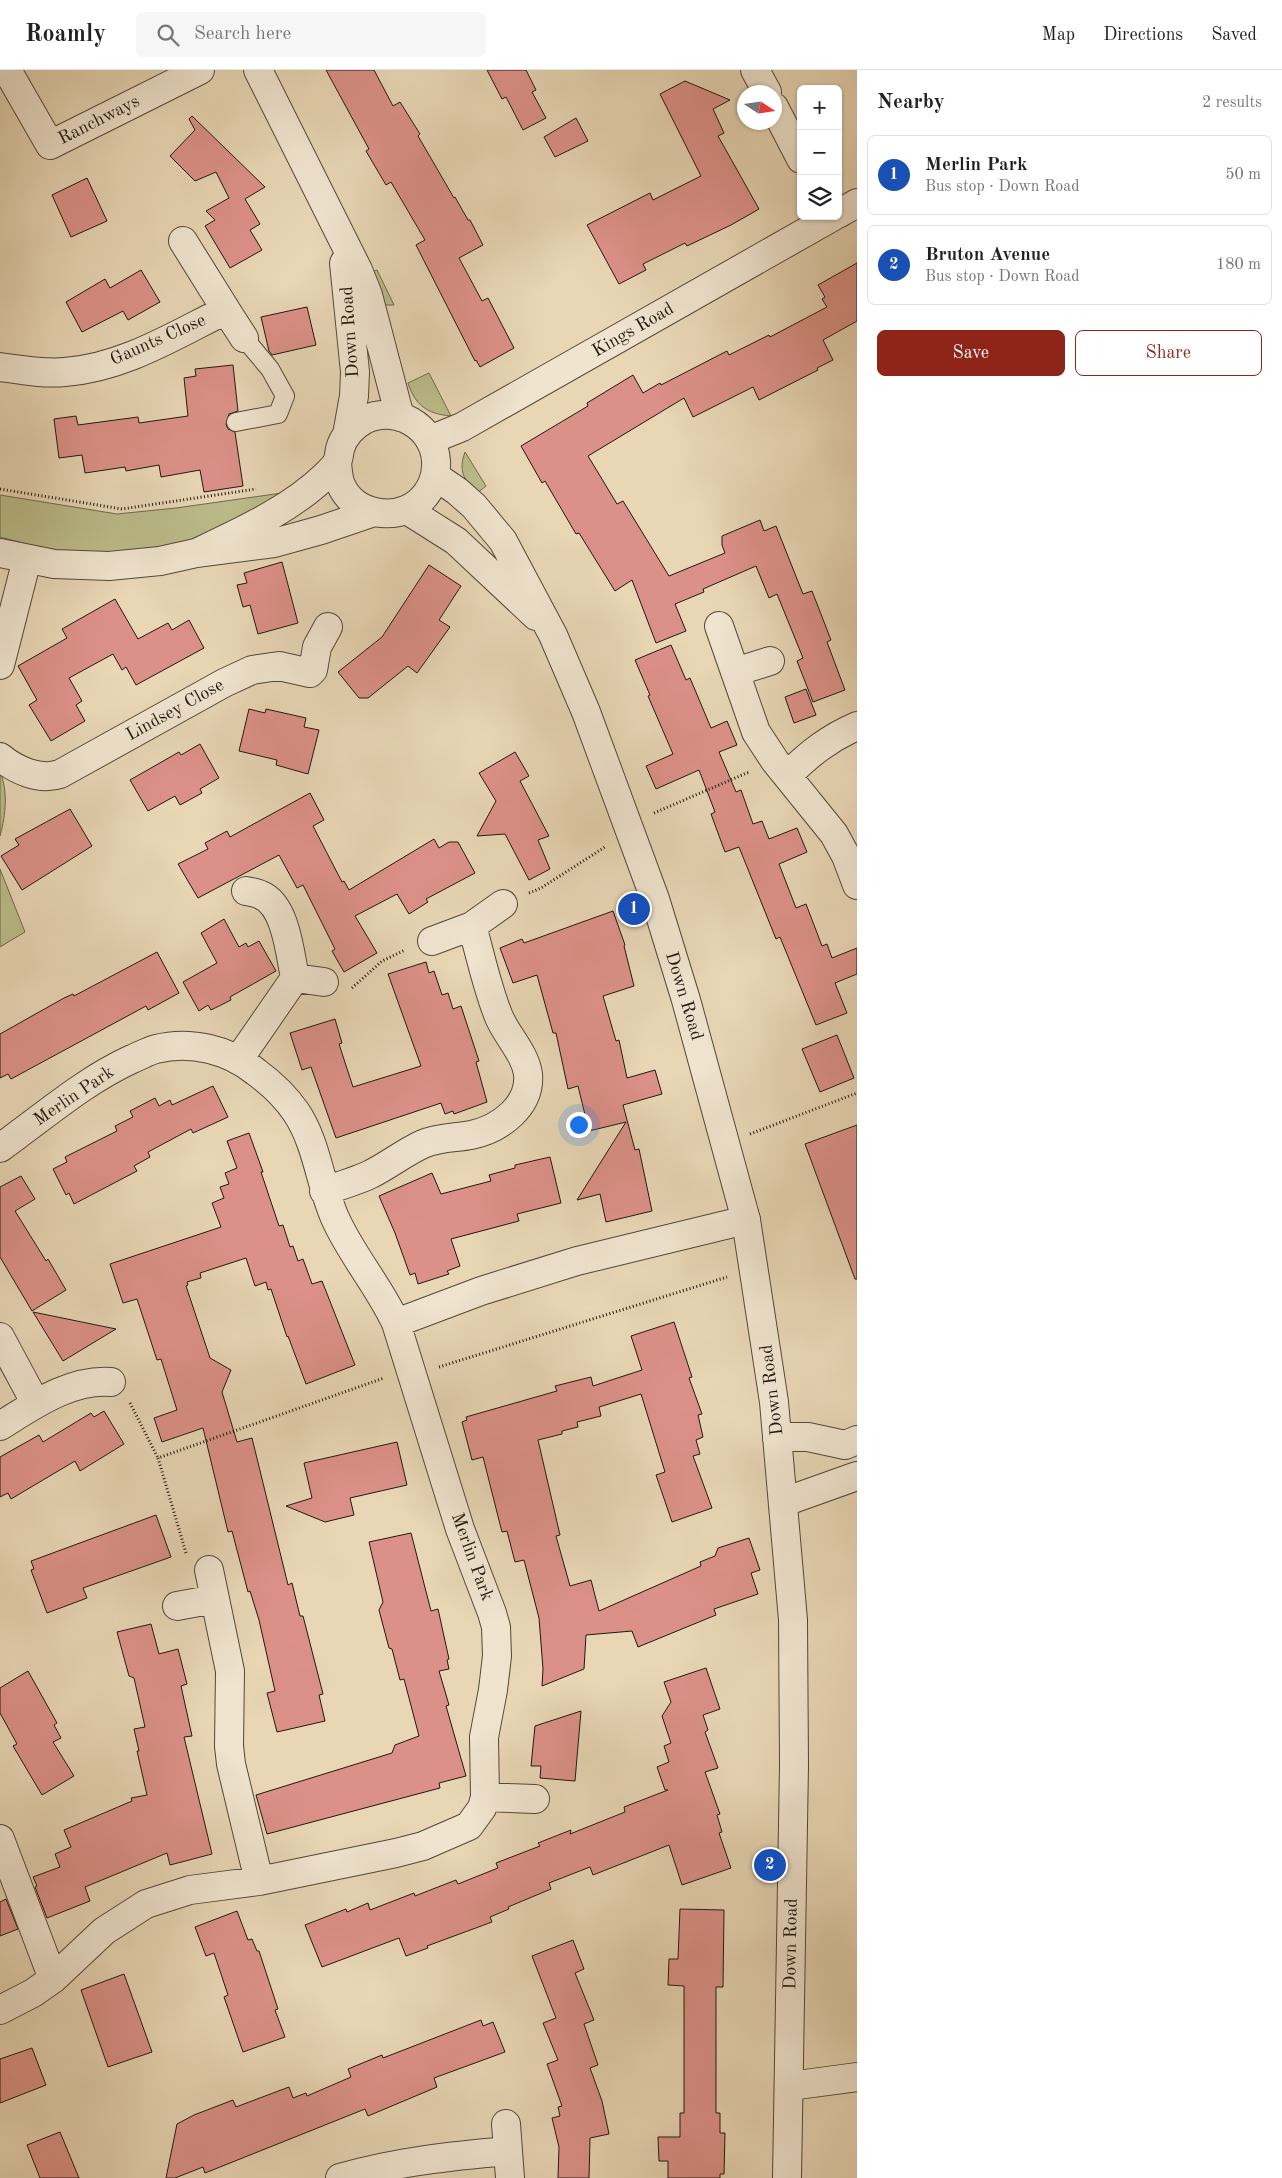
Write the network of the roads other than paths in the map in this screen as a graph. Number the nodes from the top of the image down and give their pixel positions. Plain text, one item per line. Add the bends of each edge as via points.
1 (7, 70) edge
2 (200, 70) edge
3 (258, 70) edge
4 (755, 70) edge
5 (763, 85) edge
6 (782, 123) edge
7 (797, 151) edge
8 (857, 203) edge
9 (842, 211) edge
10 (826, 220) edge
11 (339, 230) junction
12 (183, 241) dead end
13 (226, 310) junction
14 (244, 338) joint
15 (0, 367) edge
16 (400, 416) junction
17 (236, 422) dead end
18 (347, 435) junction
19 (430, 440) junction
20 (337, 463) junction
21 (435, 476) junction
22 (407, 510) junction
23 (374, 512) junction
24 (0, 553) edge
25 (196, 553) junction
26 (27, 559) junction
27 (719, 626) dead end
28 (328, 627) dead end
29 (553, 635) junction
30 (770, 661) dead end
31 (0, 665) edge
32 (735, 672) junction
33 (857, 726) edge
34 (0, 758) edge
35 (781, 768) junction
36 (857, 885) edge
37 (246, 891) dead end
38 (503, 904) road end
39 (472, 926) junction
40 (432, 941) road end
41 (295, 978) junction
42 (324, 982) road end
43 (239, 1059) junction
44 (0, 1148) edge
45 (324, 1191) junction
46 (746, 1220) junction
47 (396, 1323) junction
48 (0, 1337) edge
49 (111, 1382) road end
50 (36, 1404) junction
51 (0, 1426) edge
52 (778, 1437) junction
53 (857, 1440) edge
54 (857, 1476) edge
55 (784, 1502) junction
56 (209, 1570) road end
57 (215, 1599) junction
58 (176, 1606) dead end
59 (485, 1798) junction
60 (535, 1799) dead end
61 (0, 1839) edge
62 (259, 1881) junction
63 (53, 1979) junction
64 (0, 2010) edge
65 (857, 2077) edge
66 (790, 2086) junction
67 (506, 2124) dead end
68 (508, 2151) junction
69 (340, 2178) edge
70 (510, 2178) edge
71 (787, 2178) edge

1 - 2 street, Ranchways via 50,145
3 - 11 street, Down Road
4 - 5 street
6 - 7 street
8 - 9 street, Kings Road
10 - 19 street, Kings Road via 462,428
11 - 16 street, Down Road via 368,295
11 - 18 street, Down Road via 355,360 354,396
12 - 13 street, Gaunts Close
13 - 14 street, Gaunts Close
13 - 15 street, Gaunts Close via 131,356 88,369 55,373
14 - 17 lane via 270,369 285,396 278,414
16 - 18 street, Down Road via 376,415 357,424
16 - 19 street via 413,422
18 - 20 street, Down Road via 340,446
19 - 21 street via 435,453
20 - 23 street via 342,486 348,496
20 - 25 street via 317,483 288,503
21 - 22 street via 426,495
21 - 29 street, Down Road via 458,491 497,533
22 - 23 street via 387,514
22 - 29 street, Down Road via 459,543
23 - 25 street via 274,542
24 - 26 street
25 - 26 street via 160,561 109,566 54,564
26 - 31 street
27 - 32 street
28 - 34 street, Lindsey Close via 317,647 310,674 279,666 252,670 60,774 49,777 31,774
29 - 46 street, Down Road via 586,712 658,908
30 - 32 street
32 - 35 street via 753,726
33 - 35 street
35 - 36 street via 834,834
37 - 41 street via 262,895 280,913
38 - 39 street
39 - 40 street
39 - 45 street via 500,1019 528,1072 528,1087 522,1103 489,1129 430,1141 371,1174
41 - 42 street
41 - 43 street
43 - 44 street, Merlin Park via 198,1047 155,1049 105,1072
43 - 45 street, Merlin Park via 269,1081 296,1112 312,1147
45 - 47 street, Merlin Park via 347,1244 380,1292
46 - 47 street via 577,1261 481,1291
46 - 52 street, Down Road
47 - 59 street, Merlin Park via 460,1529 496,1627 497,1656 483,1754
48 - 50 street
49 - 50 street via 80,1384
50 - 51 street
52 - 53 street via 808,1437 845,1445
52 - 55 street, Down Road
54 - 55 street
55 - 66 street, Down Road via 793,1620
56 - 57 street
57 - 58 street
57 - 62 street via 230,1671 231,1764
59 - 60 street
59 - 62 street via 469,1826 423,1846
61 - 63 street
62 - 63 street via 190,1890 146,1904 104,1930
63 - 64 street via 33,1994
65 - 66 street
66 - 71 street, Down Road
67 - 68 street
68 - 69 street via 395,2164
68 - 70 street

